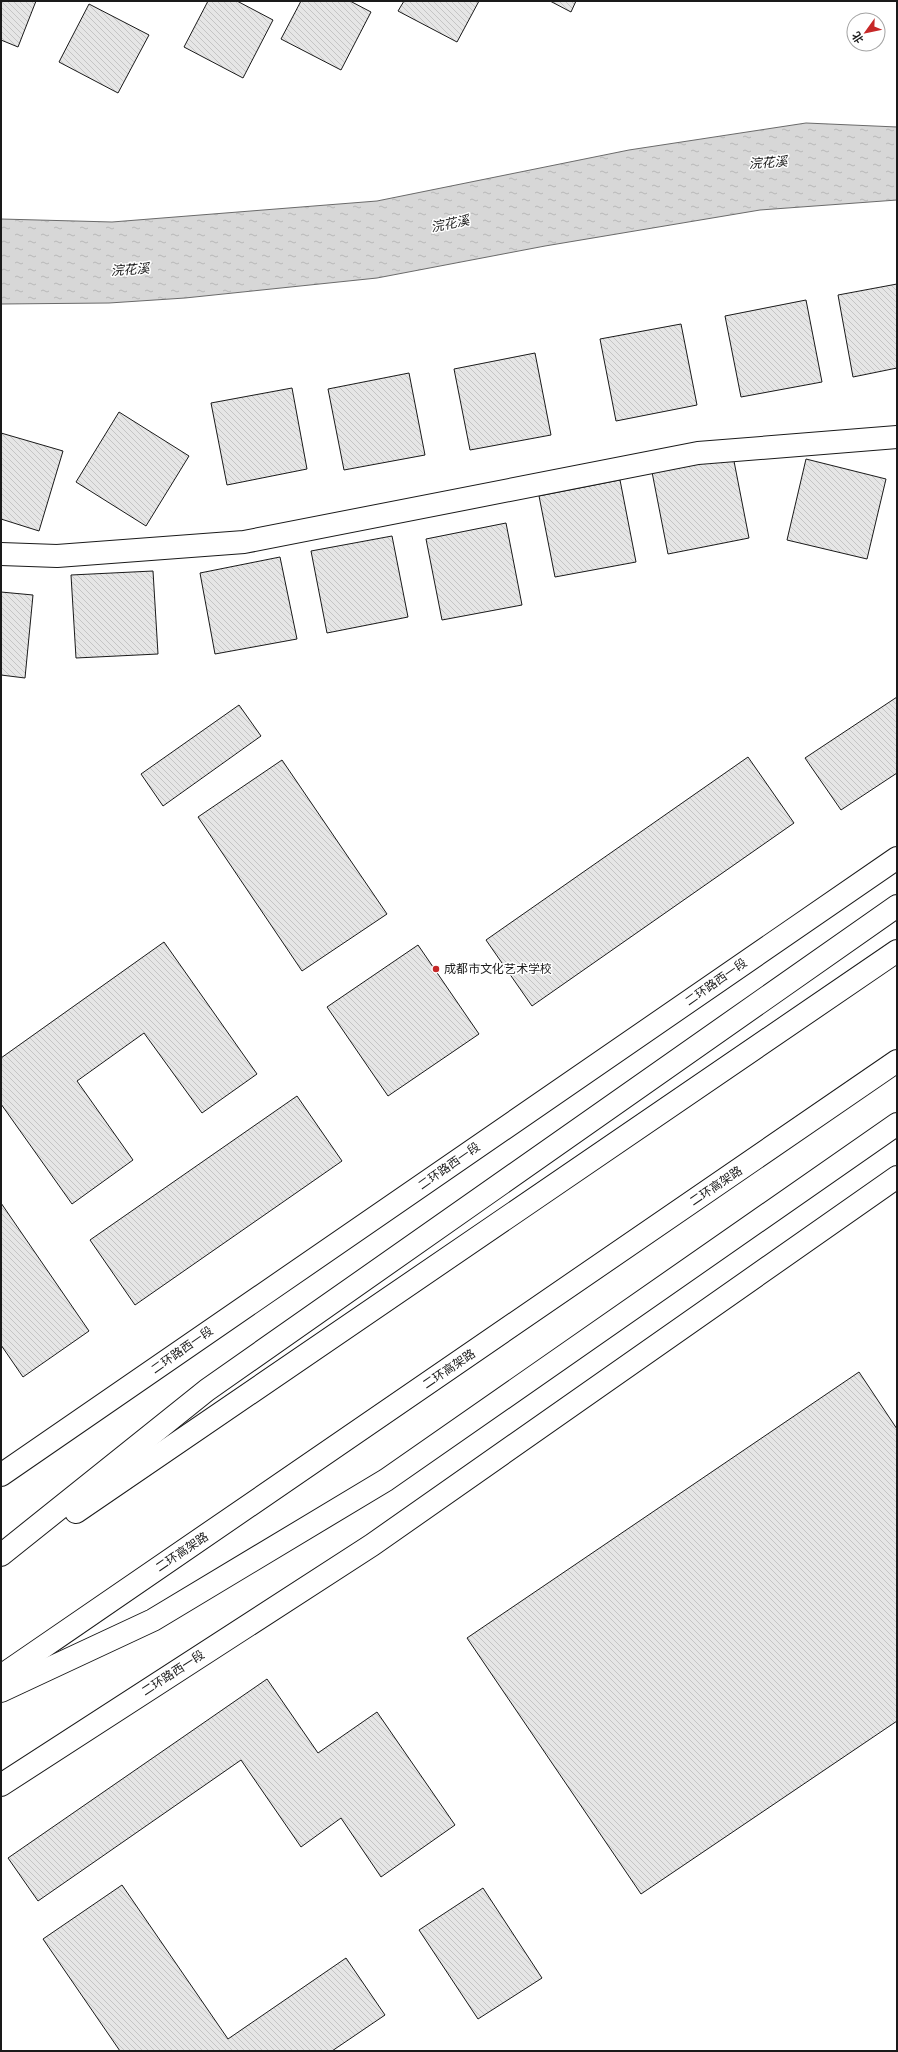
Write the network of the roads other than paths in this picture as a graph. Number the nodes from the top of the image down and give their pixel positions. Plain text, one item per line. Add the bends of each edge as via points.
1 (897, 437) edge
2 (1, 554) edge
3 (897, 858) edge
4 (897, 906) edge
5 (897, 951) edge
6 (897, 1061) edge
7 (897, 1124) edge
8 (897, 1177) edge
9 (1, 1475) edge
10 (1, 1555) edge
11 (1, 1563) edge
12 (1, 1676) edge
13 (1, 1691) edge
14 (1, 1785) edge

1 - 2 main road via 698,454 244,542 57,556
3 - 9 main road, 二环路西一段
4 - 10 main road via 207,1390
5 - 11 main road
6 - 12 main road, 二环高架路
7 - 13 main road via 386,1480 153,1620
8 - 14 main road, 二环路西一段 via 372,1545

